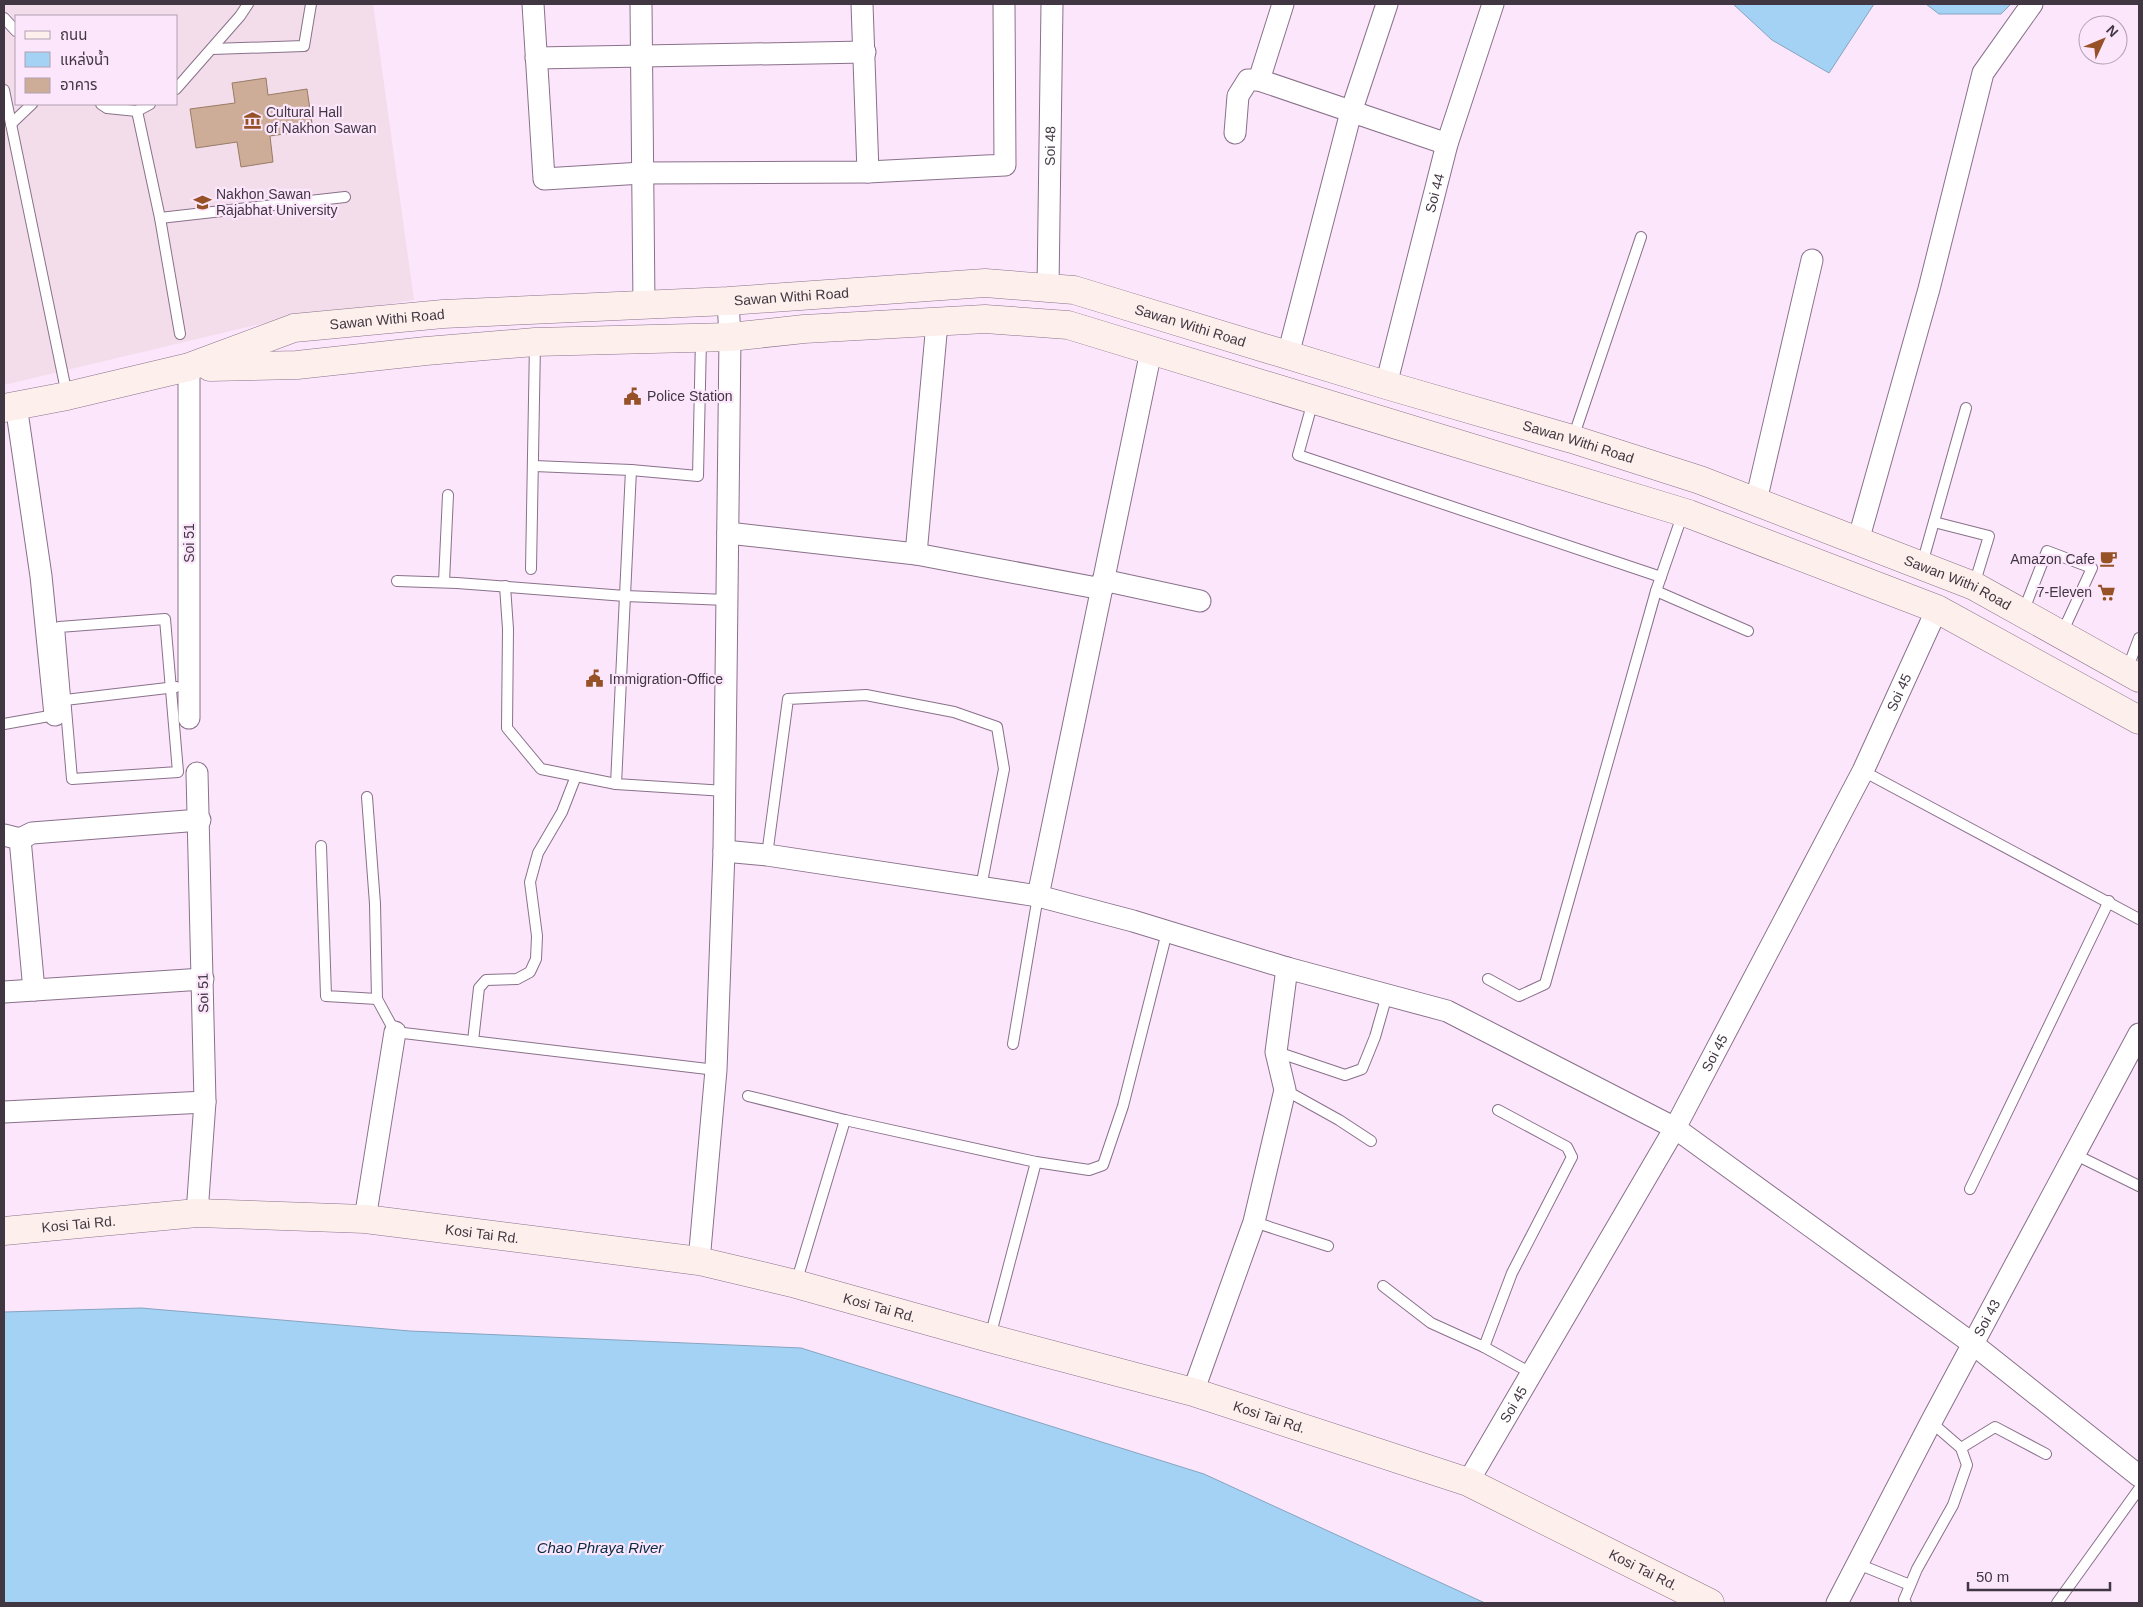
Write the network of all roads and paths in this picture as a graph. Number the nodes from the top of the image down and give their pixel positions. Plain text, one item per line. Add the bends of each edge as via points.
1 (248, 4) edge
2 (311, 4) edge
3 (533, 4) edge
4 (641, 4) edge
5 (862, 4) edge
6 (1004, 4) edge
7 (1052, 4) edge
8 (1283, 4) edge
9 (1388, 4) edge
10 (1493, 4) edge
11 (2032, 4) edge
12 (4, 18) edge
13 (15, 30) edge
14 (212, 49) junction
15 (865, 52) junction
16 (641, 56) junction
17 (536, 58) junction
18 (1259, 80) junction
19 (178, 87) edge
20 (4, 90) edge
21 (31, 105) edge
22 (102, 105) edge
23 (148, 105) edge
24 (137, 111) junction
25 (1351, 112) junction
26 (11, 124) junction
27 (1235, 134) dead end
28 (1447, 144) junction
29 (868, 172) junction
30 (642, 173) junction
31 (346, 196) dead end
32 (160, 218) junction
33 (1641, 237) dead end
34 (1812, 260) dead end
35 (1048, 288) junction
36 (728, 302) junction
37 (644, 305) junction
38 (937, 323) junction
39 (180, 334) dead end
40 (730, 337) junction
41 (701, 338) junction
42 (535, 342) junction
43 (1151, 351) junction
44 (1288, 355) junction
45 (189, 367) junction
46 (1386, 385) junction
47 (67, 396) junction
48 (1313, 400) junction
49 (10, 406) edge
50 (1966, 408) dead end
51 (1572, 439) junction
52 (534, 466) junction
53 (631, 470) junction
54 (448, 495) dead end
55 (1756, 501) junction
56 (1683, 512) junction
57 (1934, 522) junction
58 (728, 533) junction
59 (1858, 541) junction
60 (916, 554) junction
61 (1922, 565) junction
62 (531, 569) dead end
63 (1660, 577) junction
64 (396, 581) dead end
65 (1963, 581) junction
66 (444, 582) junction
67 (1102, 584) junction
68 (505, 586) junction
69 (1656, 591) junction
70 (625, 596) junction
71 (727, 600) junction
72 (1200, 601) dead end
73 (1937, 609) junction
74 (2022, 613) junction
75 (1748, 631) dead end
76 (2061, 635) junction
77 (2139, 638) edge
78 (2133, 675) edge
79 (180, 687) junction
80 (60, 708) junction
81 (190, 718) dead end
82 (2139, 720) edge
83 (4, 724) edge
84 (1863, 772) junction
85 (197, 773) dead end
86 (576, 776) junction
87 (616, 784) junction
88 (725, 790) junction
89 (367, 796) dead end
90 (200, 820) junction
91 (12, 837) edge
92 (320, 846) dead end
93 (724, 851) junction
94 (767, 855) junction
95 (980, 887) junction
96 (1038, 896) junction
97 (2109, 901) junction
98 (2139, 919) edge
99 (1167, 932) junction
100 (1287, 968) junction
101 (203, 979) junction
102 (1488, 979) dead end
103 (34, 990) junction
104 (4, 992) edge
105 (1387, 995) junction
106 (377, 999) junction
107 (395, 1032) junction
108 (2139, 1034) edge
109 (473, 1041) junction
110 (1013, 1044) dead end
111 (1276, 1052) junction
112 (716, 1070) junction
113 (1285, 1090) junction
114 (748, 1096) dead end
115 (205, 1102) junction
116 (1498, 1110) dead end
117 (4, 1112) edge
118 (846, 1120) junction
119 (1675, 1128) junction
120 (1371, 1141) dead end
121 (2074, 1154) junction
122 (1036, 1162) junction
123 (2139, 1186) edge
124 (1970, 1188) dead end
125 (197, 1213) junction
126 (365, 1219) junction
127 (1254, 1222) junction
128 (4, 1231) edge
129 (1328, 1246) dead end
130 (700, 1261) junction
131 (796, 1284) junction
132 (1383, 1286) dead end
133 (989, 1338) junction
134 (1973, 1344) junction
135 (1484, 1347) junction
136 (1531, 1373) junction
137 (1193, 1392) junction
138 (1931, 1422) junction
139 (1962, 1448) junction
140 (2046, 1454) dead end
141 (2139, 1476) edge
142 (1468, 1482) junction
143 (2139, 1489) edge
144 (1858, 1564) junction
145 (1910, 1585) junction
146 (1710, 1603) edge
147 (1838, 1603) edge
148 (1906, 1603) edge
149 (2057, 1603) edge

1 - 14 lane
2 - 14 lane via 304,46
3 - 17 street
4 - 16 street
5 - 15 street
6 - 29 street via 1005,165
7 - 35 street, Soi 48
8 - 18 street
9 - 25 street
10 - 28 street, Soi 44
11 - 59 street via 1982,73 1929,289
12 - 13 lane
14 - 19 lane
15 - 16 street
15 - 29 street
16 - 17 street
16 - 30 street
17 - 30 street via 544,180
18 - 25 street
18 - 27 street via 1248,80 1238,96
20 - 26 lane
21 - 26 lane
22 - 24 lane
23 - 24 lane
24 - 32 lane
25 - 28 street
25 - 44 street
26 - 47 lane
28 - 46 street, Soi 44
29 - 30 street
30 - 37 street
31 - 32 lane
32 - 39 lane
33 - 51 lane
34 - 55 street
35 - 36 main road, Sawan Withi Road via 985,284
35 - 44 main road, Sawan Withi Road via 1074,290
36 - 37 main road, Sawan Withi Road
36 - 40 street
37 - 45 main road, Sawan Withi Road via 443,314 294,328
38 - 40 main road, Sawan Withi Road
38 - 43 main road, Sawan Withi Road via 985,319 1068,325
38 - 60 street
40 - 41 main road, Sawan Withi Road
40 - 58 street
41 - 42 main road, Sawan Withi Road
41 - 53 lane via 698,476
42 - 45 main road, Sawan Withi Road via 297,365
42 - 52 lane
43 - 48 main road, Sawan Withi Road
43 - 67 street
44 - 46 main road, Sawan Withi Road
45 - 47 main road, Sawan Withi Road
45 - 79 street, Soi 51
46 - 51 main road, Sawan Withi Road
47 - 49 main road, Sawan Withi Road
48 - 56 main road, Sawan Withi Road
48 - 63 lane via 1298,455
49 - 80 street via 42,576
50 - 57 lane
51 - 55 main road, Sawan Withi Road
52 - 53 lane
52 - 62 lane
53 - 70 lane
54 - 66 lane
55 - 59 main road, Sawan Withi Road
56 - 63 lane
56 - 73 main road, Sawan Withi Road
57 - 61 lane
57 - 65 lane via 1990,536
58 - 60 street
58 - 71 street
59 - 61 main road, Sawan Withi Road
60 - 67 street
61 - 65 main road, Sawan Withi Road
63 - 69 lane
64 - 66 lane
65 - 73 main road
65 - 74 main road, Sawan Withi Road
66 - 68 lane
67 - 72 street
67 - 96 street
68 - 70 lane
68 - 86 lane via 508,728 541,768
69 - 75 lane
69 - 102 lane via 1545,984 1519,996
70 - 71 lane
70 - 87 lane
71 - 88 street
73 - 82 main road, Sawan Withi Road
73 - 84 street, Soi 45
74 - 76 main road, Sawan Withi Road
74 - 76 lane via 2047,551 2092,568
76 - 78 main road, Sawan Withi Road
77 - 78 lane
79 - 80 lane
79 - 80 lane via 165,619 59,626
79 - 80 lane via 178,772 72,779
79 - 81 street, Soi 51
80 - 83 lane
84 - 97 lane
84 - 119 street, Soi 45
85 - 90 street, Soi 51
86 - 87 lane
86 - 109 lane via 562,812 538,853 530,882 537,936 536,959 530,972 517,979 486,980 479,988
87 - 88 lane
88 - 93 street
89 - 106 lane via 375,904
90 - 91 street
90 - 101 street, Soi 51
91 - 103 street
92 - 106 lane via 326,996
93 - 94 street
93 - 112 street
94 - 95 street
94 - 95 lane via 788,699 866,695 954,712 997,727 1004,769
95 - 96 street
96 - 99 street
96 - 110 lane
97 - 98 lane
97 - 124 lane
99 - 100 street
99 - 122 lane via 1124,1106 1103,1165 1089,1170
100 - 105 street
100 - 111 street
101 - 103 street
101 - 115 street, Soi 51
103 - 104 street
105 - 111 lane via 1362,1069 1345,1075
105 - 119 street via 1447,1011
106 - 107 lane
107 - 109 lane
107 - 126 street
108 - 121 street, Soi 43
109 - 112 lane
111 - 113 street
112 - 130 street
113 - 120 lane
113 - 127 street
114 - 118 lane
115 - 117 street
115 - 125 street, Soi 51
116 - 135 lane via 1567,1147 1572,1156 1512,1273
118 - 122 lane
118 - 131 lane
119 - 134 street
119 - 136 street, Soi 45
121 - 123 lane
121 - 134 street, Soi 43
122 - 133 lane
125 - 126 main road, Kosi Tai Rd.
125 - 128 main road, Kosi Tai Rd.
126 - 130 main road, Kosi Tai Rd.
127 - 129 lane
127 - 137 street
130 - 131 main road, Kosi Tai Rd.
131 - 133 main road, Kosi Tai Rd.
132 - 135 lane via 1431,1323
133 - 137 main road, Kosi Tai Rd.
134 - 138 street, Soi 43
134 - 141 street
135 - 136 lane
136 - 142 street, Soi 45
137 - 142 main road, Kosi Tai Rd.
138 - 139 lane
138 - 144 street, Soi 43
139 - 140 lane via 1995,1427
139 - 145 lane via 1967,1465 1953,1504
142 - 146 main road, Kosi Tai Rd.
143 - 149 lane
144 - 145 lane
144 - 147 street, Soi 43
145 - 148 lane via 1904,1600

